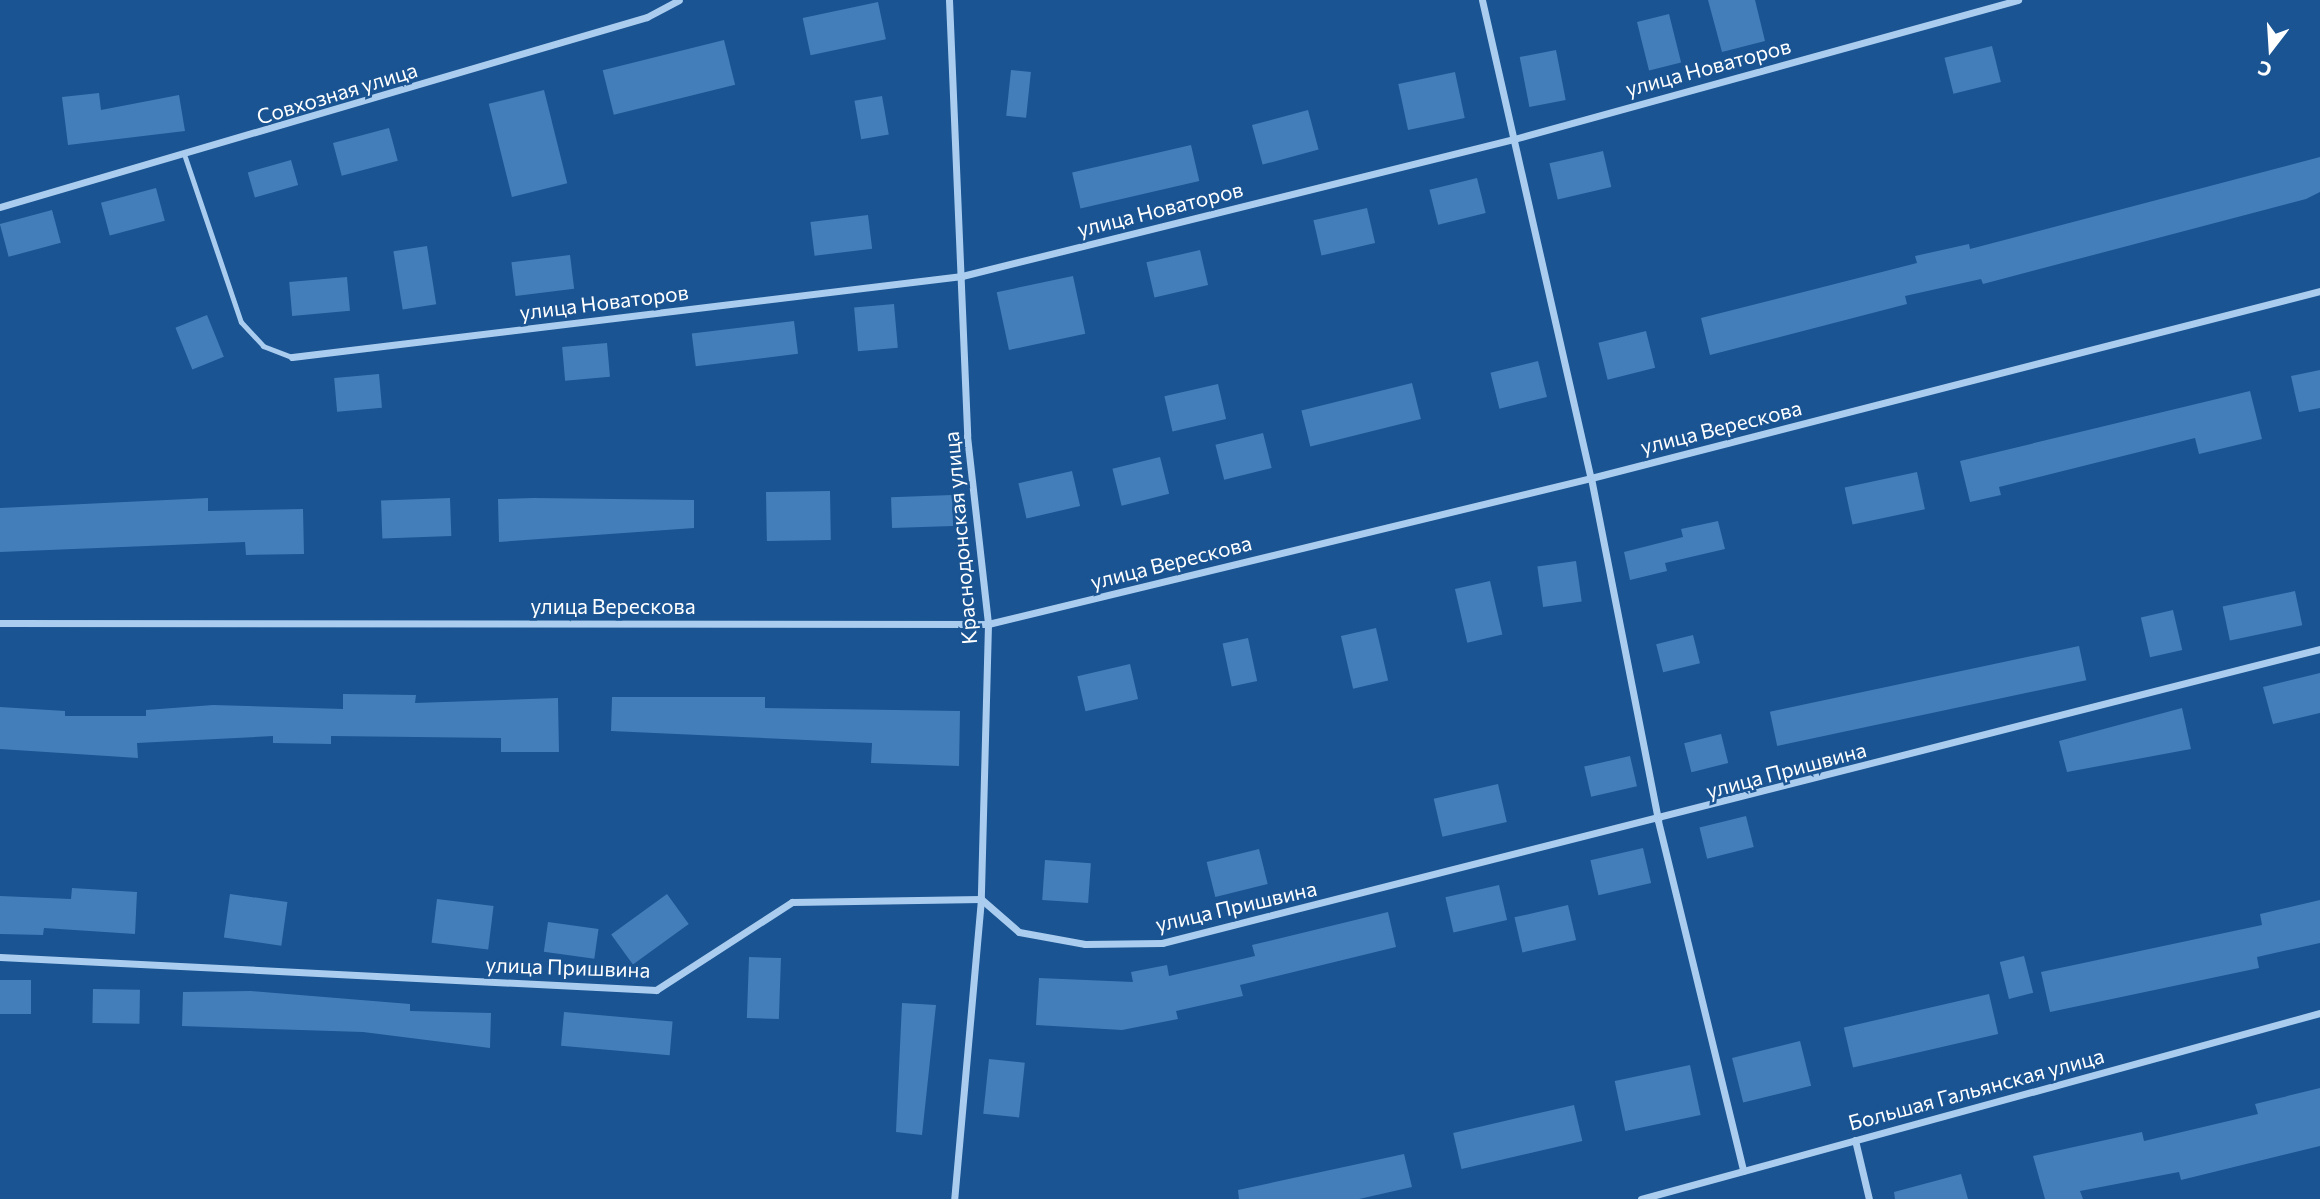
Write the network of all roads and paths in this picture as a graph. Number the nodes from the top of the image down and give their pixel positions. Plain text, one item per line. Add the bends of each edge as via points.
1 (679, 0) edge
2 (949, 0) edge
3 (1482, 0) edge
4 (2018, 0) edge
5 (1514, 139) junction
6 (185, 157) junction
7 (0, 207) edge
8 (962, 276) junction
9 (2320, 291) edge
10 (292, 357) joint
11 (1591, 478) junction
12 (0, 623) edge
13 (988, 624) junction
14 (2320, 649) edge
15 (1658, 821) junction
16 (981, 899) junction
17 (0, 957) edge
18 (2320, 1013) edge
19 (1855, 1140) junction
20 (1743, 1171) junction
21 (954, 1199) edge
22 (1641, 1199) edge
23 (1869, 1199) edge

1 - 6 street, Совхозная улица via 646,17
2 - 8 street, Краснодонская улица
3 - 5 street
4 - 5 street, улица Новаторов
5 - 8 street, улица Новаторов
5 - 11 street
6 - 7 street, Совхозная улица
6 - 10 lane via 241,322 263,346
8 - 10 street, улица Новаторов
8 - 13 street, Краснодонская улица via 967,436
9 - 11 street, улица Верескова
11 - 13 street, улица Верескова
11 - 15 street
12 - 13 street, улица Верескова
13 - 16 street, Краснодонская улица
14 - 15 street, улица Пришвина
15 - 16 street, улица Пришвина via 1162,943 1085,944 1019,932
15 - 20 street
16 - 17 street, улица Пришвина via 792,902 656,990
16 - 21 street, Краснодонская улица
18 - 19 street, Большая Гальянская улица
19 - 20 street, Большая Гальянская улица
19 - 23 street
20 - 22 street, Большая Гальянская улица

